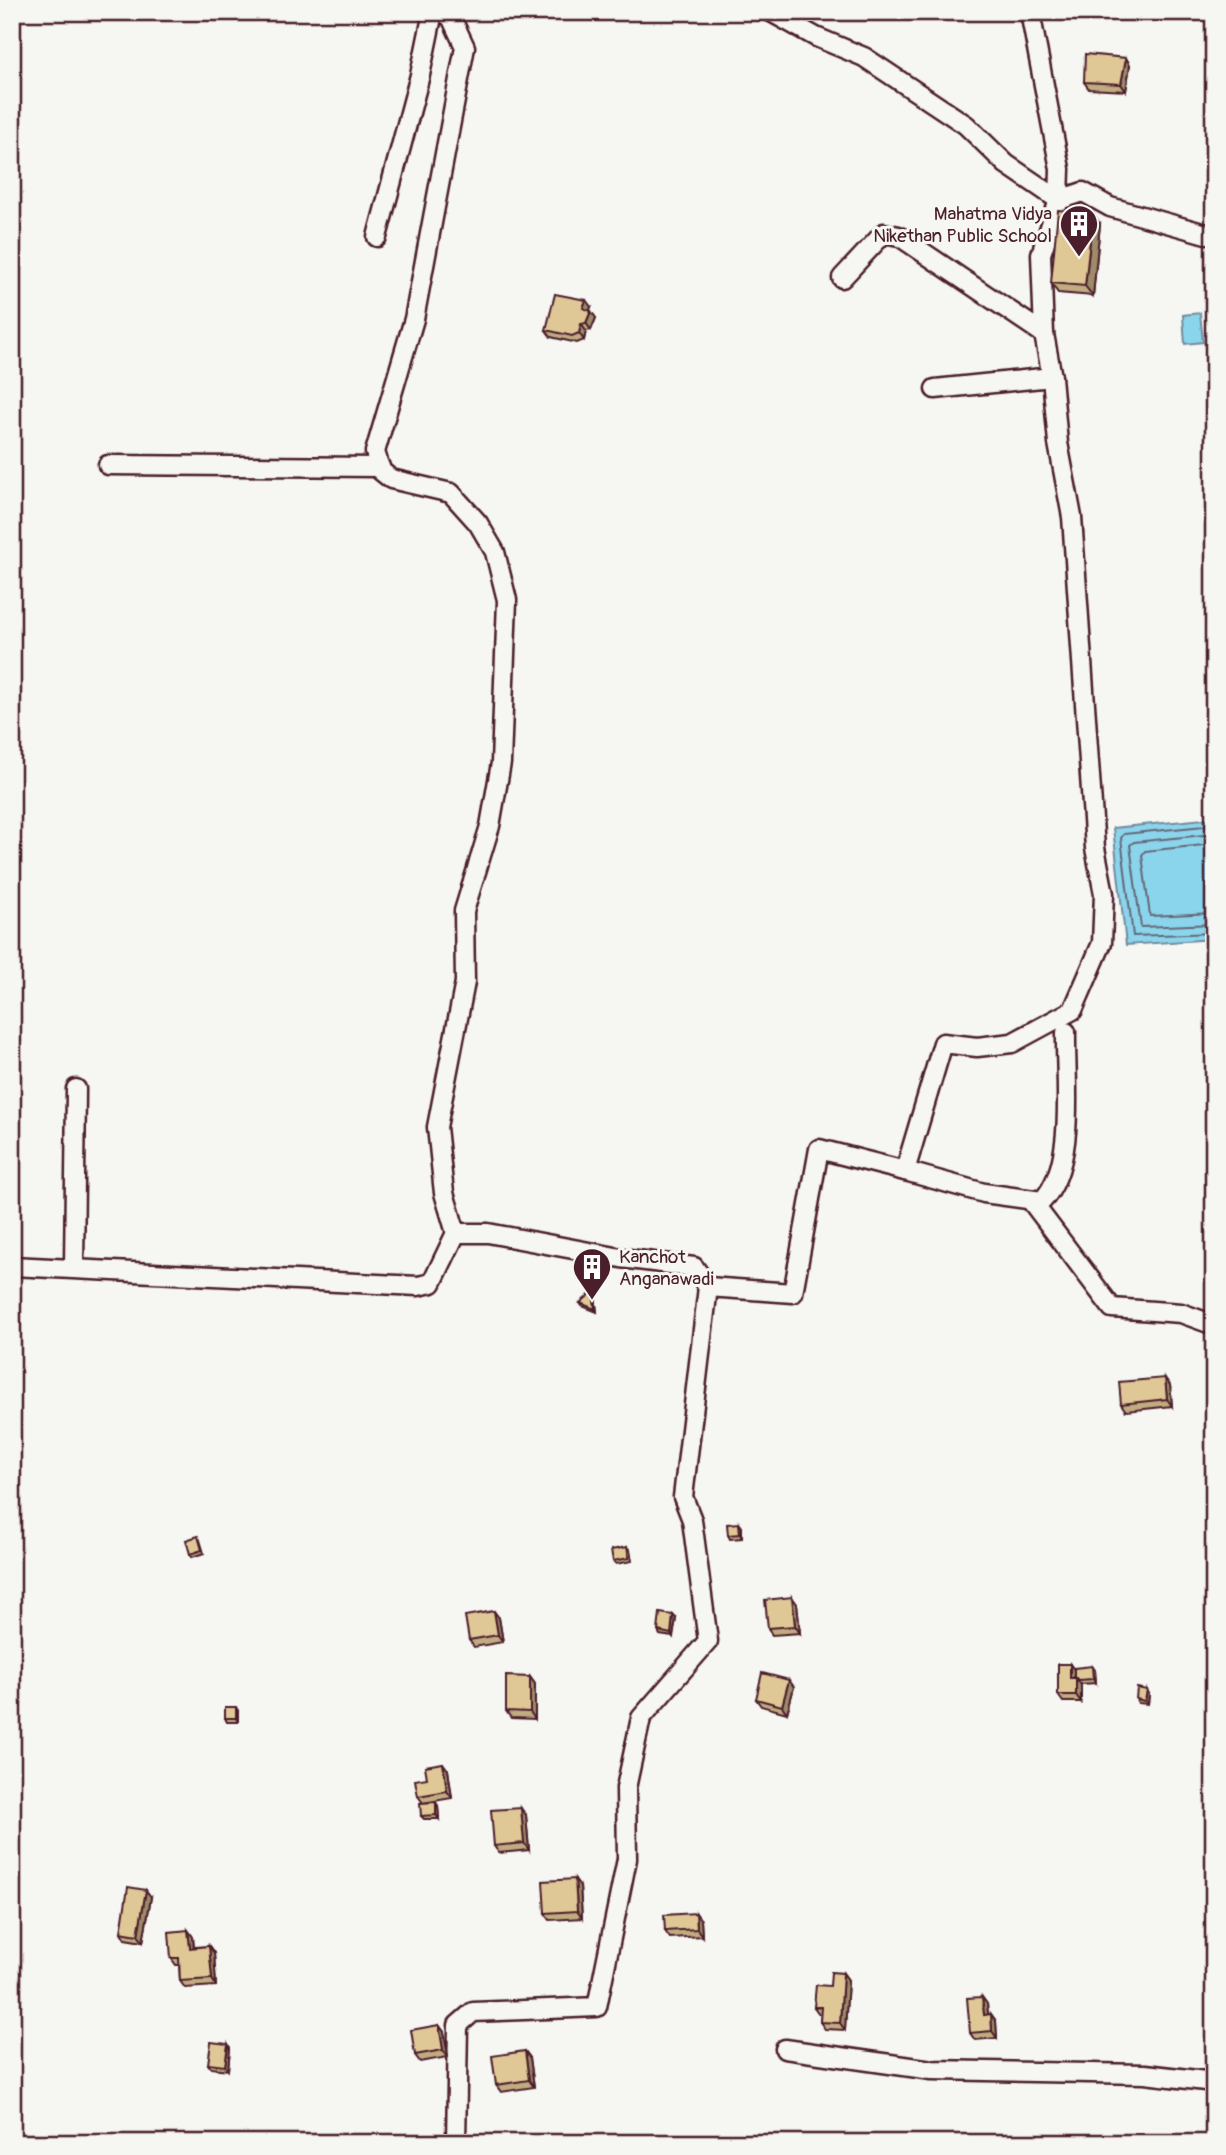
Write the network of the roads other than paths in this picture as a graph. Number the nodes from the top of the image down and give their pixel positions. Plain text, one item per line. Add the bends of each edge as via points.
1 (433, 12) edge
2 (442, 12) edge
3 (771, 12) edge
4 (1030, 12) edge
5 (1059, 200) junction
6 (1214, 233) edge
7 (377, 237) dead end
8 (842, 278) dead end
9 (1044, 334) junction
10 (1052, 377) junction
11 (935, 389) dead end
12 (108, 465) dead end
13 (380, 467) junction
14 (1066, 1032) dead end
15 (76, 1089) dead end
16 (905, 1171) junction
17 (1032, 1202) junction
18 (456, 1233) junction
19 (12, 1266) edge
20 (74, 1267) junction
21 (708, 1287) junction
22 (1214, 1325) edge
23 (785, 2049) dead end
24 (1214, 2082) edge
25 (456, 2143) edge

1 - 7 street
2 - 13 street via 452,17 465,47 414,319 375,452
3 - 5 street via 864,57 966,125 1006,164
4 - 5 street via 1060,169
5 - 6 street via 1083,192 1110,207
5 - 9 street via 1041,254
8 - 9 street via 884,233 900,236
9 - 10 street
10 - 11 street
10 - 16 street via 1072,517 1095,848 1104,894 1102,943 1073,1010 1012,1043 977,1047 943,1043
12 - 13 street
13 - 18 street via 391,479 452,493 495,552 507,600 500,763 490,826 464,911 465,982 437,1128 444,1193
14 - 17 street via 1064,1161 1052,1190 1042,1201
15 - 20 street
16 - 17 street
16 - 21 street via 819,1149 793,1293
17 - 22 street via 1112,1308 1181,1313
18 - 20 street via 432,1283 418,1286
18 - 21 street via 488,1233 694,1267
19 - 20 street
21 - 25 street via 683,1497 692,1520 708,1641 641,1718 626,1788 627,1859 597,2007 473,2012 458,2025
23 - 24 street via 932,2070 1145,2074

